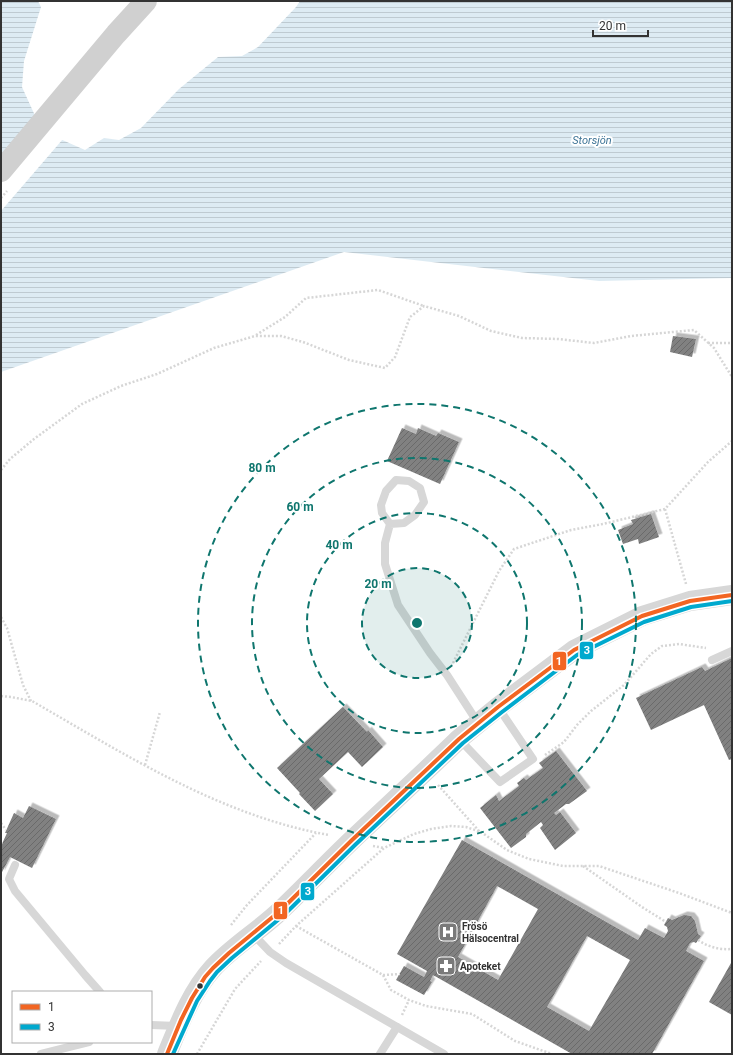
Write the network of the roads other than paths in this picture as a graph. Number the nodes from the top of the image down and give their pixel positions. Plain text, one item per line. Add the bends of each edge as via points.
1 (146, 1) edge
2 (1, 171) edge
3 (390, 524) junction
4 (732, 595) edge
5 (730, 652) edge
6 (712, 660) dead end
7 (498, 707) junction
8 (478, 723) junction
9 (459, 739) junction
10 (15, 865) dead end
11 (253, 934) junction
12 (99, 991) edge
13 (152, 1025) edge
14 (179, 1026) junction
15 (397, 1027) junction
16 (85, 1043) edge
17 (42, 1054) edge
18 (168, 1054) edge
19 (380, 1054) edge
20 (444, 1054) edge

1 - 2 main road
3 - 3 lane via 404,523 415,515 424,502 420,488 409,481 396,480 386,491 381,505 382,513
3 - 8 lane via 385,543 385,564 398,605
4 - 7 street via 690,601 642,616 574,650
5 - 6 lane
7 - 8 street
7 - 9 lane via 533,759 500,782
8 - 9 street
9 - 11 street
10 - 12 lane via 9,879 15,891
11 - 14 street via 213,969 200,986
11 - 15 lane via 270,952 286,963
13 - 14 lane
14 - 18 street
15 - 19 lane
15 - 20 lane
16 - 17 lane

